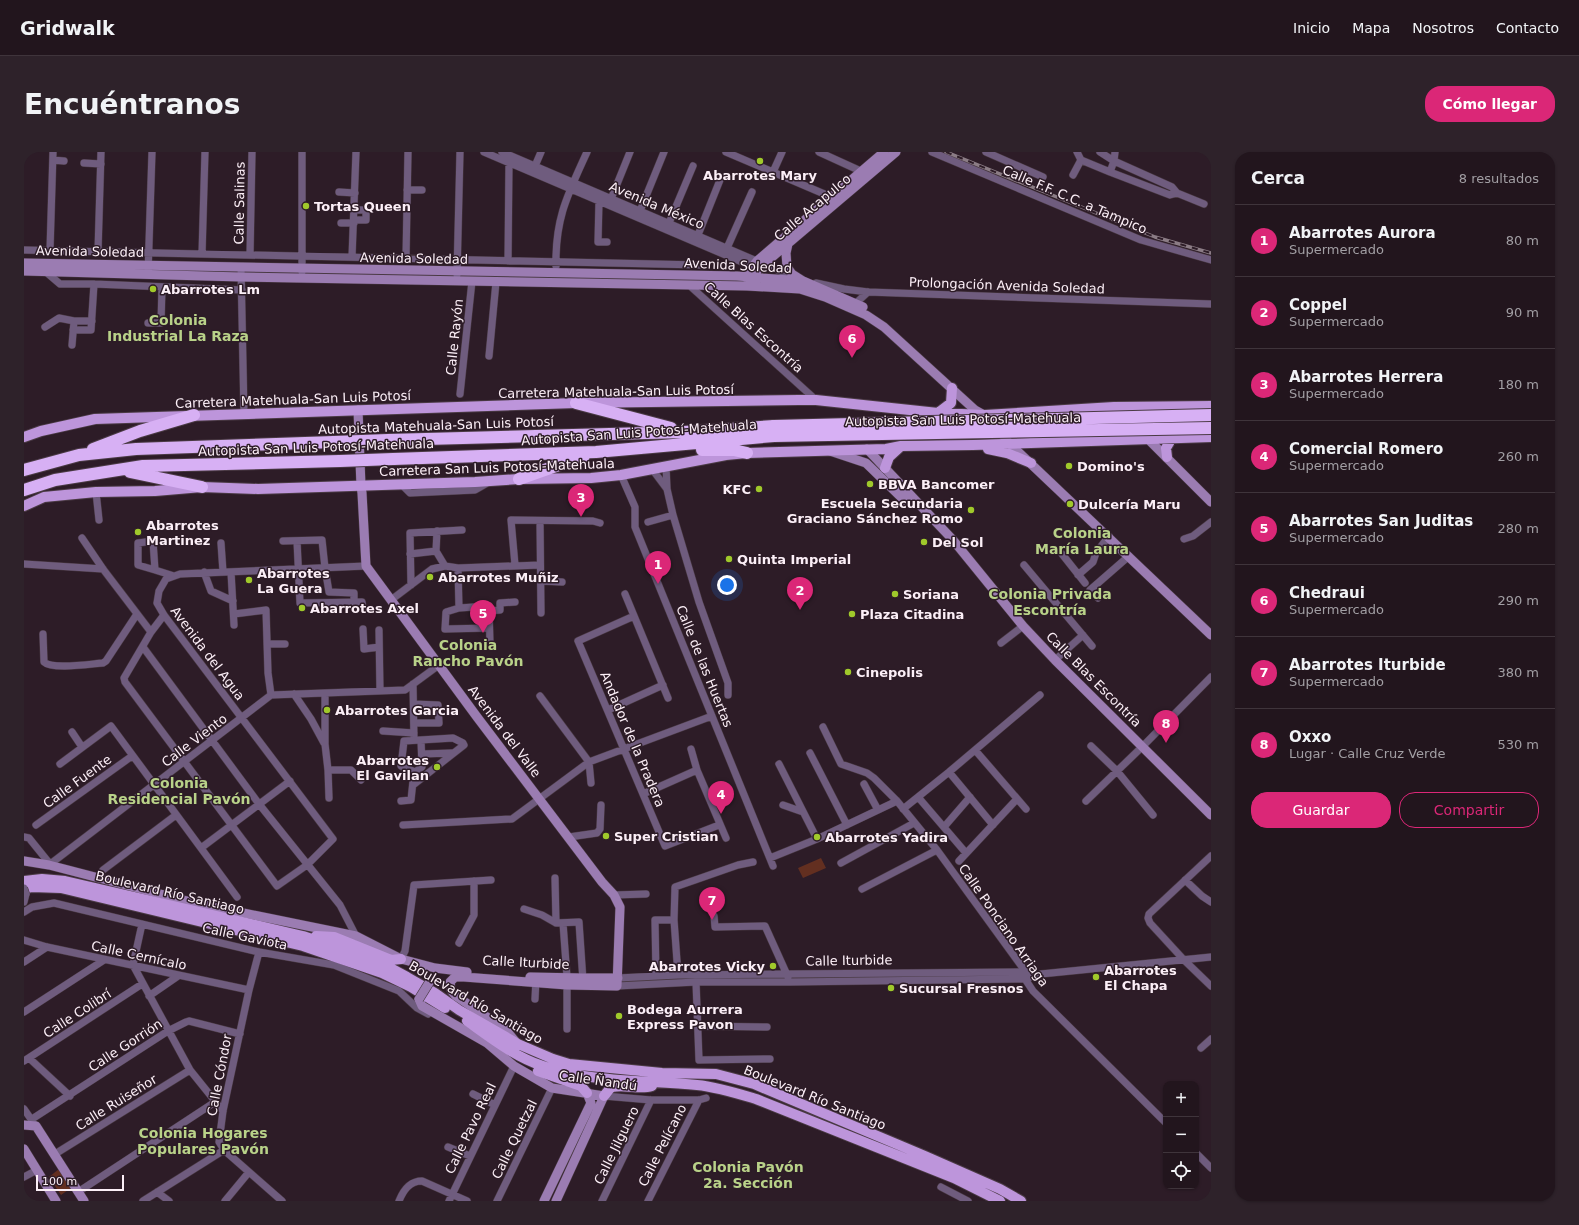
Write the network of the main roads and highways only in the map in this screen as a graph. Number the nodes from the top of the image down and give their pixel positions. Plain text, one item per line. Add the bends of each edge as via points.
1 (952, 388) road end
2 (576, 403) junction
3 (1175, 406) junction
4 (1211, 406) edge
5 (1100, 408) junction
6 (938, 412) junction
7 (952, 413) junction
8 (1024, 413) junction
9 (999, 414) junction
10 (194, 415) junction
11 (985, 415) junction
12 (1211, 415) edge
13 (993, 425) road end
14 (1211, 428) edge
15 (774, 431) junction
16 (684, 432) junction
17 (24, 437) edge
18 (1211, 437) edge
19 (1176, 438) junction
20 (1110, 440) junction
21 (1032, 443) junction
22 (918, 445) junction
23 (973, 445) junction
24 (901, 446) junction
25 (629, 450) junction
26 (596, 452) junction
27 (747, 453) junction
28 (79, 455) junction
29 (1167, 457) road end
30 (1031, 463) road end
31 (885, 468) road end
32 (24, 470) edge
33 (121, 470) junction
34 (519, 479) junction
35 (202, 487) junction
36 (24, 490) edge
37 (24, 506) edge
38 (24, 881) edge
39 (24, 893) edge
40 (303, 936) junction
41 (401, 959) road end
42 (517, 1056) junction
43 (662, 1078) junction
44 (588, 1093) road end
45 (604, 1096) road end
46 (1000, 1201) edge
47 (1021, 1201) edge

1 - 6 main road via 951,402
2 - 6 main road, Carretera Matehuala-San Luis Potosí via 816,400
2 - 10 main road, Carretera Matehuala-San Luis Potosí
2 - 16 highway
3 - 4 main road, Carretera Matehuala-San Luis Potosí
3 - 5 main road, Carretera Matehuala-San Luis Potosí
3 - 19 main road via 1169,422
5 - 8 main road, Carretera Matehuala-San Luis Potosí
5 - 20 main road via 1118,423 1116,434
6 - 7 main road, Carretera Matehuala-San Luis Potosí
7 - 11 main road, Carretera Matehuala-San Luis Potosí
7 - 22 main road via 965,424 967,430 964,440
8 - 9 main road, Carretera Matehuala-San Luis Potosí
8 - 21 main road via 1021,418 1021,432
9 - 11 main road, Carretera Matehuala-San Luis Potosí
9 - 13 main road
10 - 17 main road, Carretera Matehuala-San Luis Potosí via 94,419
10 - 28 highway via 140,431
11 - 23 main road via 987,430 984,437
12 - 15 highway, Autopista Matehuala-San Luis Potosí, bridge
14 - 15 highway, Autopista San Luis Potosí-Matehuala, bridge
15 - 16 highway, Autopista Matehuala-San Luis Potosí
15 - 25 highway, Autopista San Luis Potosí-Matehuala
16 - 28 highway, Autopista Matehuala-San Luis Potosí, bridge via 136,449
18 - 19 main road, Carretera San Luis Potosí-Matehuala
19 - 20 main road, Carretera San Luis Potosí-Matehuala
19 - 29 main road via 1166,448
20 - 21 main road, Carretera San Luis Potosí-Matehuala
21 - 23 main road, Carretera San Luis Potosí-Matehuala
22 - 23 main road, Carretera San Luis Potosí-Matehuala
22 - 24 main road, Carretera San Luis Potosí-Matehuala
23 - 30 main road via 1007,453
24 - 27 main road, Carretera San Luis Potosí-Matehuala via 886,449
24 - 31 main road via 889,458
25 - 26 highway, Autopista San Luis Potosí-Matehuala
25 - 27 highway via 734,450
26 - 33 highway, Autopista San Luis Potosí-Matehuala, bridge via 143,466
26 - 34 highway
27 - 34 main road, Carretera San Luis Potosí-Matehuala via 621,475
28 - 32 highway, Autopista Matehuala-San Luis Potosí
33 - 35 highway
33 - 36 highway, Autopista San Luis Potosí-Matehuala via 55,480
34 - 35 main road, Carretera San Luis Potosí-Matehuala via 362,488
35 - 37 main road, Carretera San Luis Potosí-Matehuala via 96,492 44,498
38 - 40 main road, Boulevard Río Santiago via 42,878 65,880
39 - 42 main road, Boulevard Río Santiago via 32,886 77,891 303,946 375,970 411,987
40 - 41 main road via 334,937 391,960
40 - 43 main road, Boulevard Río Santiago via 379,962 538,1054 569,1064
42 - 43 main road, Boulevard Río Santiago via 574,1075
42 - 44 main road via 534,1070 580,1086
43 - 45 main road via 644,1088 614,1087
43 - 46 main road, Boulevard Río Santiago via 727,1090 756,1099 954,1178
43 - 47 main road, Boulevard Río Santiago via 716,1074 754,1084 925,1156

